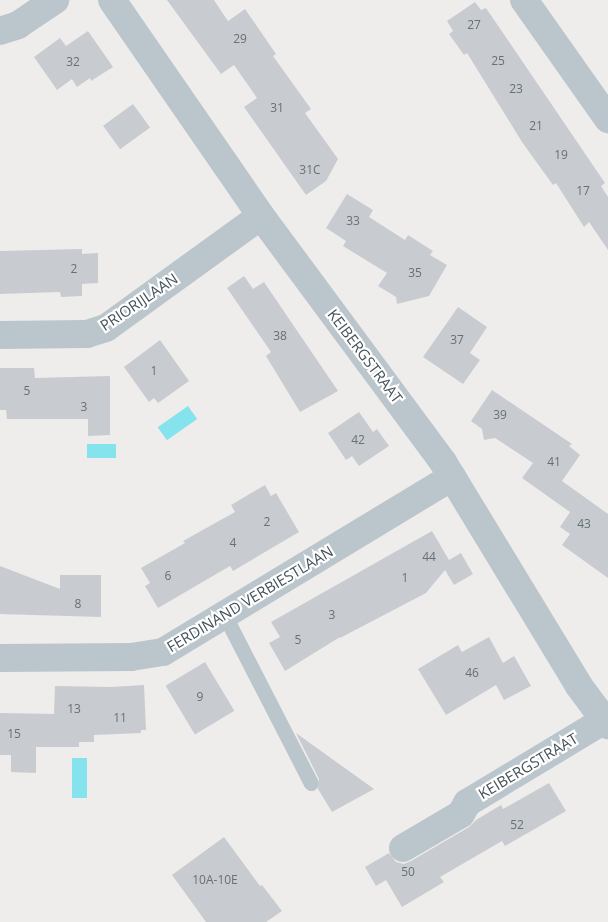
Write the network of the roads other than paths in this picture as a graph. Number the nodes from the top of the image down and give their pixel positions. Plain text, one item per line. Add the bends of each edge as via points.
1 (55, 0) edge
2 (112, 0) edge
3 (524, 0) edge
4 (0, 31) edge
5 (608, 119) edge
6 (260, 216) junction
7 (0, 335) edge
8 (452, 477) junction
9 (224, 614) junction
10 (0, 658) edge
11 (607, 721) edge
12 (311, 783) dead end
13 (403, 848) dead end

1 - 4 street via 18,25
2 - 6 street, KEIBERGSTRAAT
3 - 5 street
6 - 7 street, PRIORIJLAAN via 106,328 87,334
6 - 8 street, KEIBERGSTRAAT
8 - 9 street, FERDINAND VERBIESTLAAN
8 - 11 street, KEIBERGSTRAAT via 579,686
9 - 10 street, FERDINAND VERBIESTLAAN via 162,652 150,655
9 - 12 lane
11 - 13 street, KEIBERGSTRAAT via 466,803 461,814

